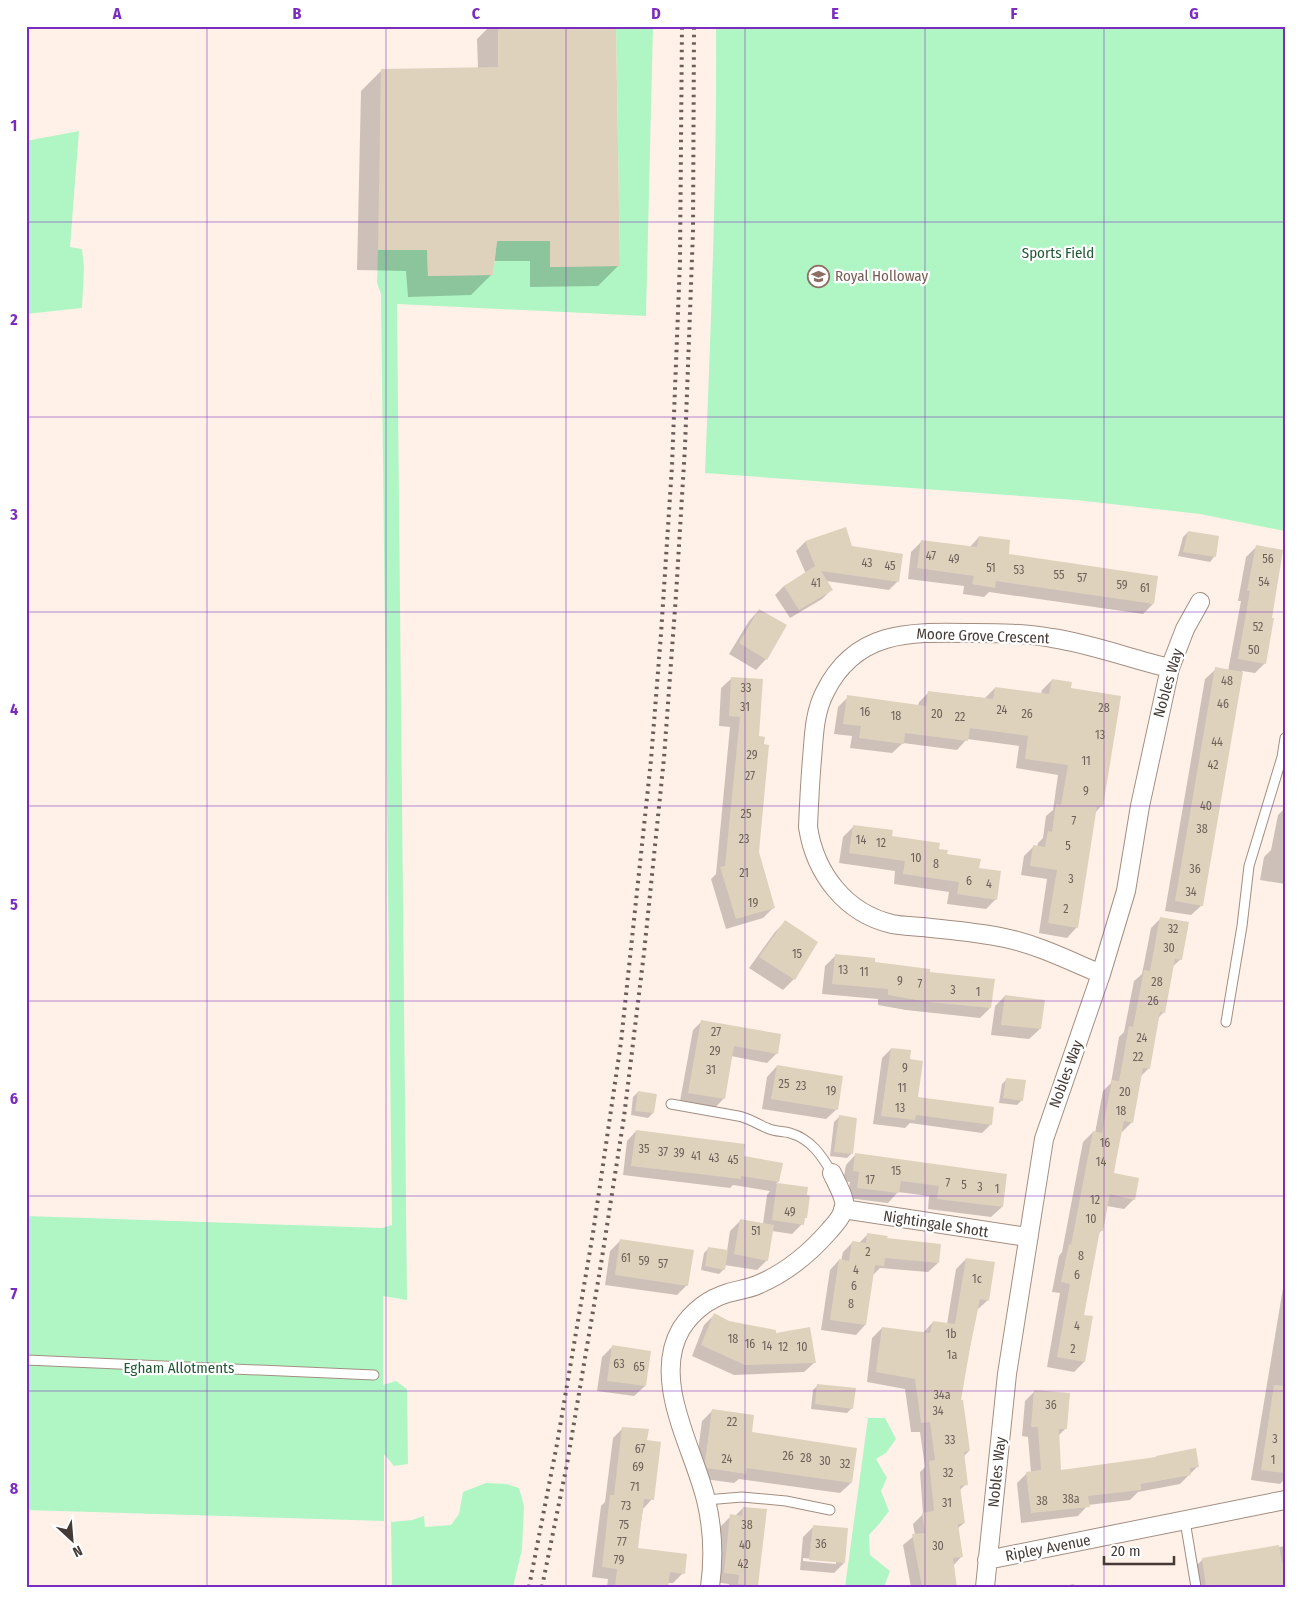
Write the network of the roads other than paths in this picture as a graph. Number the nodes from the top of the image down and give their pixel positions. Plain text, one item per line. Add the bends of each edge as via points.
1 (1200, 602) dead end
2 (1170, 668) junction
3 (1285, 738) edge
4 (1101, 974) junction
5 (1226, 1022) dead end
6 (671, 1104) dead end
7 (832, 1173) joint
8 (843, 1209) junction
9 (1029, 1236) junction
10 (26, 1360) edge
11 (374, 1375) dead end
12 (706, 1500) junction
13 (1285, 1500) edge
14 (830, 1510) dead end
15 (1185, 1521) junction
16 (987, 1560) junction
17 (710, 1587) edge
18 (985, 1587) edge
19 (1196, 1587) edge

1 - 2 street, Nobles Way
2 - 4 street, Nobles Way via 1126,892
2 - 4 street, Moore Grove Crescent via 1052,638 916,632 882,640 846,661 825,692 817,712 808,827 810,843 816,860 840,894 856,908 893,924 1005,938
3 - 5 lane via 1250,866
4 - 9 street, Nobles Way via 1044,1139
6 - 7 lane via 749,1118 768,1129 802,1137 818,1150
7 - 8 street via 844,1203
8 - 9 street, Nightingale Shott
8 - 12 street via 821,1241 798,1262 756,1286 727,1293 705,1304 680,1331 672,1356 673,1398
9 - 16 street, Nobles Way via 1007,1374
10 - 11 lane
12 - 14 lane via 742,1497
12 - 17 street via 712,1531
13 - 15 street, Ripley Avenue
15 - 16 street, Ripley Avenue
15 - 19 lane
16 - 18 street, Nobles Way

